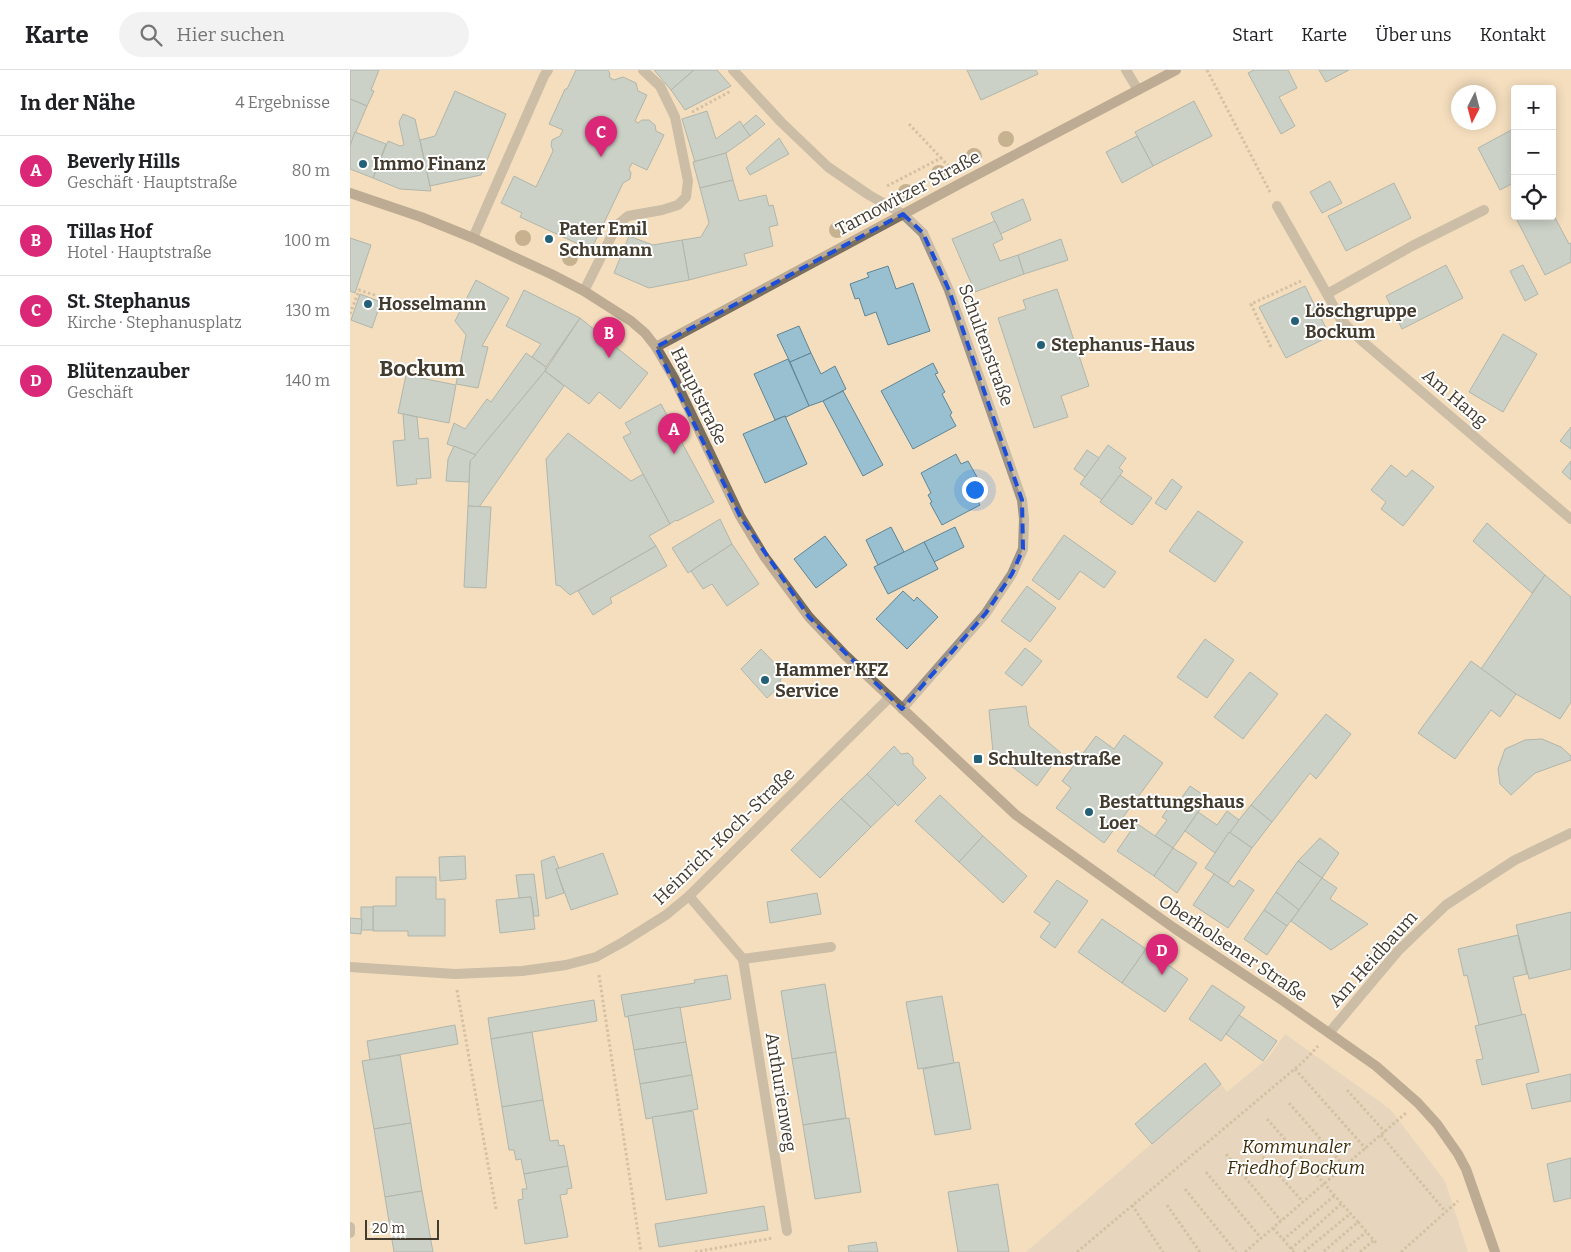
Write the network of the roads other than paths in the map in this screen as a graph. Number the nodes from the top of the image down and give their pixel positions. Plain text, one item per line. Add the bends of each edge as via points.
1 (548, 70) edge
2 (642, 70) edge
3 (732, 70) edge
4 (1126, 70) edge
5 (1176, 70) edge
6 (1138, 90) junction
7 (350, 193) edge
8 (1277, 206) road end
9 (1484, 210) dead end
10 (903, 214) junction
11 (473, 238) junction
12 (584, 291) junction
13 (1327, 294) junction
14 (656, 347) junction
15 (1571, 519) edge
16 (890, 698) junction
17 (902, 709) junction
18 (1571, 833) edge
19 (688, 896) junction
20 (831, 947) dead end
21 (743, 959) junction
22 (350, 967) edge
23 (1329, 1033) junction
24 (350, 1227) edge
25 (787, 1231) road end
26 (350, 1233) edge
27 (1495, 1252) edge

1 - 11 street
2 - 12 street via 660,86 675,117 688,181 686,196 678,205 628,216 617,226
3 - 10 street, Schultenstraße via 828,167
4 - 6 street
5 - 6 main road, Tarnowitzer Straße
6 - 10 main road, Tarnowitzer Straße
7 - 11 main road, Hauptstraße
8 - 13 street, Am Hang
9 - 13 street
10 - 14 main road, Tarnowitzer Straße
10 - 17 street, Schultenstraße via 923,234 950,290 1022,500 1024,519 1023,549 1012,574 986,613
11 - 12 main road, Hauptstraße
12 - 14 main road, Hauptstraße via 631,321
13 - 15 street, Am Hang via 1341,320 1362,341
14 - 16 main road, Hauptstraße via 740,516 764,556 809,617
16 - 17 main road, Hauptstraße
16 - 19 street, Heinrich-Koch-Straße
17 - 23 main road, Oberholsener Straße via 1016,815
18 - 23 street, Am Heidbaum via 1515,860 1446,905 1398,951
19 - 21 street
19 - 22 street, Heinrich-Koch-Straße via 666,915 623,942 596,957 566,965 455,974
20 - 21 street
21 - 25 street, Anthurienweg
23 - 27 main road, Oberholsener Straße via 1376,1066 1437,1124 1458,1154 1474,1188
24 - 26 street

